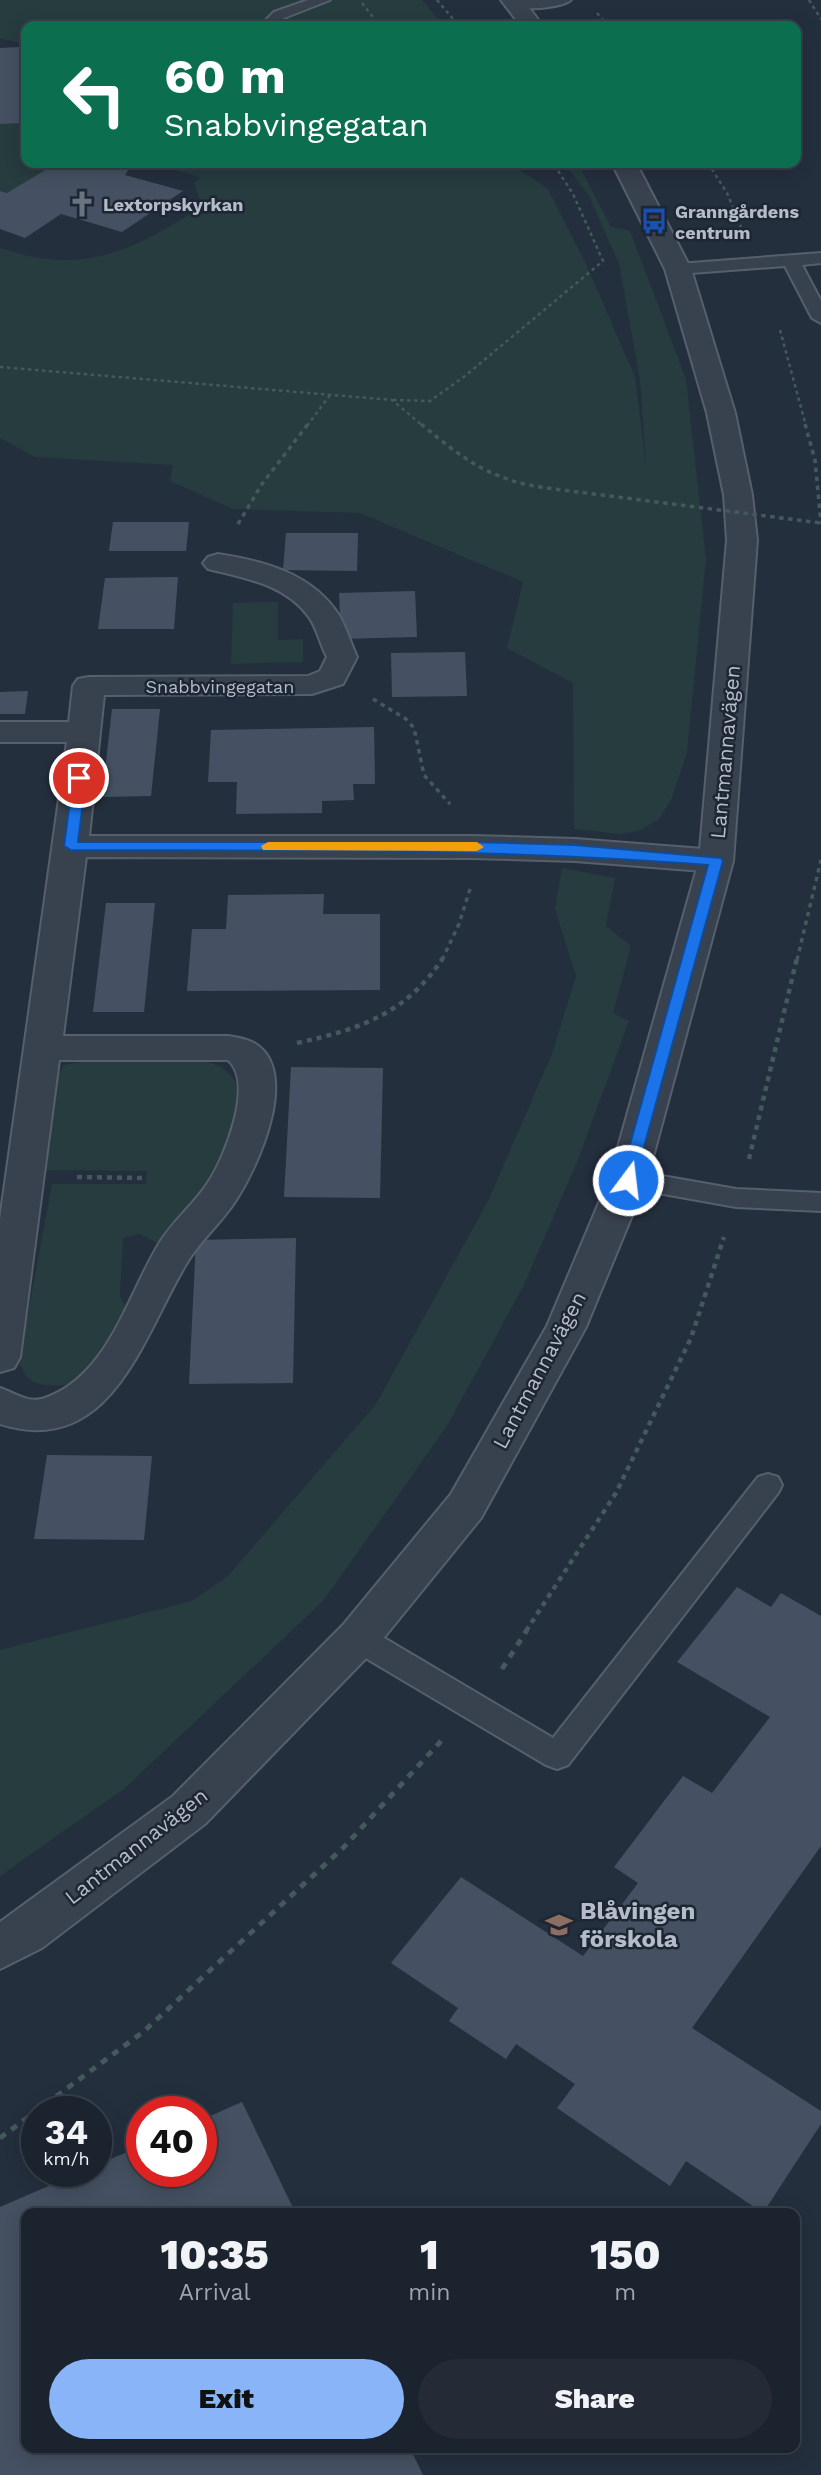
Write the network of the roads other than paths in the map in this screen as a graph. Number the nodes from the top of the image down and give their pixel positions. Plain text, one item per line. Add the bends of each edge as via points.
1 (322, 0) edge
2 (563, 0) edge
3 (514, 2) edge
4 (273, 21) edge
5 (528, 21) edge
6 (627, 168) edge
7 (821, 258) edge
8 (790, 261) junction
9 (678, 269) junction
10 (821, 318) edge
11 (218, 563) road end
12 (0, 732) edge
13 (85, 732) junction
14 (71, 846) junction
15 (716, 861) junction
16 (41, 1048) junction
17 (628, 1180) junction
18 (821, 1202) edge
19 (0, 1357) edge
20 (0, 1404) edge
21 (768, 1485) dead end
22 (358, 1638) junction
23 (0, 1947) edge

1 - 4 lane
2 - 3 lane
3 - 5 street
6 - 9 street, Lantmannavägen
7 - 8 lane
8 - 9 lane
8 - 10 lane
9 - 15 street, Lantmannavägen via 721,413 742,540
11 - 13 street, Snabbvingegatan via 253,568 290,585 322,614 342,657 332,677 312,685 89,686
12 - 13 street
13 - 14 street, Snabbvingegatan
14 - 15 street via 472,847
14 - 16 street, Snabbvingegatan
15 - 17 street, Lantmannavägen
16 - 19 street, Snabbvingegatan
16 - 20 street via 228,1048 244,1053 257,1084 255,1115 221,1194 175,1250 116,1361 62,1407 37,1416 9,1412
17 - 18 lane via 736,1198
17 - 22 street, Lantmannavägen via 566,1326 466,1506
21 - 22 lane via 557,1756
22 - 23 street, Lantmannavägen via 188,1810

